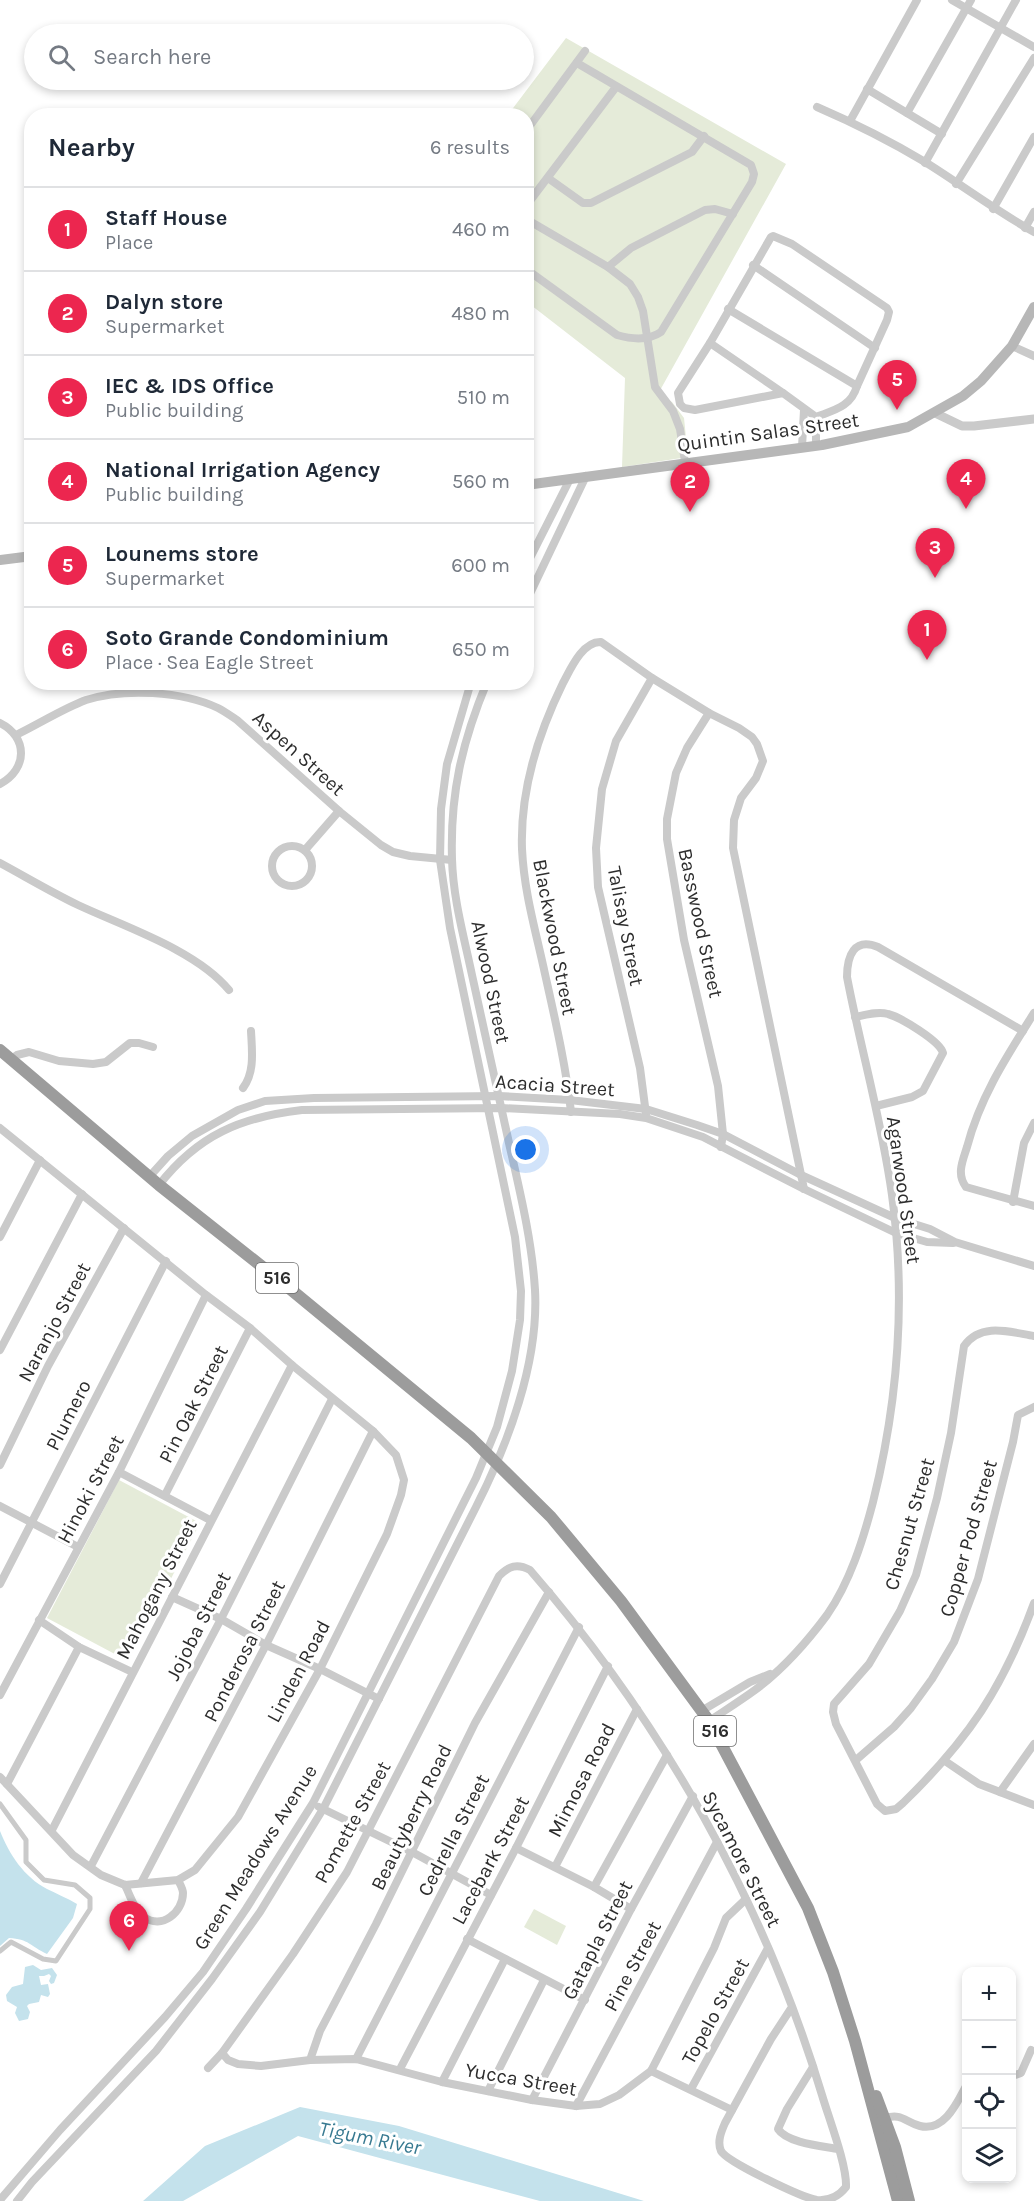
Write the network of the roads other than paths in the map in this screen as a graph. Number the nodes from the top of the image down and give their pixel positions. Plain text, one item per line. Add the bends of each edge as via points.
1 (916, 0) edge
2 (952, 0) edge
3 (1016, 0) edge
4 (969, 4) edge
5 (1000, 28) junction
6 (1034, 47) edge
7 (585, 51) dead end
8 (1034, 58) edge
9 (577, 63) junction
10 (616, 87) junction
11 (867, 89) junction
12 (817, 107) dead end
13 (907, 113) junction
14 (534, 120) edge
15 (850, 121) junction
16 (942, 134) junction
17 (704, 136) junction
18 (1034, 136) edge
19 (925, 163) junction
20 (548, 178) junction
21 (956, 184) junction
22 (534, 196) edge
23 (993, 208) junction
24 (1034, 212) edge
25 (733, 214) junction
26 (534, 224) edge
27 (1025, 228) junction
28 (1034, 232) edge
29 (753, 265) junction
30 (608, 267) junction
31 (534, 276) edge
32 (1034, 308) edge
33 (728, 309) junction
34 (647, 338) junction
35 (710, 343) junction
36 (1012, 346) junction
37 (875, 348) junction
38 (1034, 356) edge
39 (857, 386) junction
40 (783, 393) junction
41 (804, 410) junction
42 (935, 413) junction
43 (816, 417) junction
44 (1034, 419) edge
45 (816, 445) junction
46 (802, 447) junction
47 (685, 462) junction
48 (586, 476) junction
49 (570, 479) junction
50 (534, 484) edge
51 (535, 546) joint
52 (550, 554) junction
53 (24, 557) edge
54 (0, 560) edge
55 (534, 586) edge
56 (652, 678) junction
57 (469, 690) edge
58 (484, 690) edge
59 (709, 713) junction
60 (0, 723) edge
61 (16, 735) junction
62 (0, 783) edge
63 (339, 811) junction
64 (305, 850) junction
65 (440, 860) junction
66 (452, 860) junction
67 (0, 863) edge
68 (229, 990) dead end
69 (1034, 1013) edge
70 (855, 1017) junction
71 (251, 1031) dead end
72 (1023, 1031) junction
73 (153, 1047) dead end
74 (0, 1050) edge
75 (10, 1060) junction
76 (243, 1088) dead end
77 (499, 1096) junction
78 (487, 1097) junction
79 (570, 1100) junction
80 (876, 1106) junction
81 (489, 1108) junction
82 (501, 1108) junction
83 (571, 1112) junction
84 (646, 1114) junction
85 (1034, 1123) edge
86 (0, 1128) edge
87 (723, 1134) junction
88 (721, 1147) junction
89 (40, 1160) junction
90 (801, 1175) junction
91 (154, 1180) junction
92 (804, 1190) junction
93 (82, 1194) junction
94 (1013, 1202) junction
95 (1034, 1206) edge
96 (895, 1218) junction
97 (124, 1228) junction
98 (896, 1233) junction
99 (0, 1237) edge
100 (955, 1242) junction
101 (166, 1262) junction
102 (1034, 1266) edge
103 (206, 1295) junction
104 (250, 1328) junction
105 (3, 1335) edge
106 (1034, 1336) edge
107 (0, 1350) edge
108 (292, 1365) junction
109 (332, 1399) junction
110 (1034, 1407) edge
111 (373, 1431) junction
112 (487, 1454) junction
113 (497, 1463) junction
114 (0, 1465) edge
115 (119, 1472) junction
116 (165, 1495) junction
117 (0, 1506) edge
118 (210, 1520) junction
119 (32, 1522) junction
120 (78, 1547) junction
121 (499, 1576) joint
122 (0, 1584) edge
123 (549, 1592) junction
124 (172, 1597) junction
125 (1034, 1603) edge
126 (221, 1619) junction
127 (39, 1620) junction
128 (579, 1627) junction
129 (266, 1645) junction
130 (79, 1647) junction
131 (608, 1666) junction
132 (320, 1668) junction
133 (132, 1672) junction
134 (774, 1673) junction
135 (367, 1693) junction
136 (0, 1695) edge
137 (379, 1700) junction
138 (637, 1709) junction
139 (706, 1715) junction
140 (1034, 1744) edge
141 (667, 1755) junction
142 (856, 1760) junction
143 (945, 1761) junction
144 (0, 1777) edge
145 (8, 1784) junction
146 (1000, 1792) junction
147 (693, 1796) junction
148 (313, 1803) junction
149 (0, 1804) edge
150 (1034, 1805) edge
151 (323, 1809) junction
152 (52, 1830) junction
153 (369, 1830) junction
154 (717, 1842) junction
155 (516, 1848) junction
156 (412, 1851) junction
157 (91, 1866) junction
158 (555, 1867) junction
159 (451, 1874) junction
160 (178, 1880) junction
161 (141, 1883) junction
162 (124, 1885) junction
163 (594, 1887) junction
164 (491, 1896) junction
165 (746, 1899) junction
166 (631, 1909) junction
167 (467, 1939) junction
168 (768, 1948) junction
169 (0, 1951) edge
170 (505, 1959) junction
171 (544, 1980) junction
172 (585, 2000) junction
173 (792, 2007) junction
174 (1031, 2050) dead end
175 (222, 2054) junction
176 (356, 2059) junction
177 (860, 2059) junction
178 (310, 2060) junction
179 (813, 2067) junction
180 (208, 2068) dead end
181 (400, 2069) junction
182 (651, 2071) junction
183 (1014, 2075) edge
184 (442, 2082) junction
185 (691, 2089) junction
186 (488, 2091) junction
187 (962, 2093) edge
188 (532, 2100) junction
189 (576, 2106) junction
190 (732, 2110) junction
191 (885, 2118) junction
192 (838, 2149) junction
193 (0, 2200) edge
194 (17, 2201) edge
195 (898, 2201) edge
196 (909, 2201) edge

1 - 11 street
2 - 4 street
3 - 5 street
4 - 5 street
4 - 13 street
5 - 6 street
5 - 16 street
7 - 9 street
8 - 21 street
9 - 10 street
9 - 14 street
10 - 17 street
10 - 20 street
11 - 13 street
11 - 15 street
12 - 15 street
13 - 16 street
15 - 19 street
16 - 19 street
17 - 20 street via 692,152 591,203 583,203
17 - 25 street via 751,165 752,182
18 - 23 street
19 - 21 street
20 - 22 street
21 - 23 street
23 - 27 street
24 - 27 street
25 - 30 street via 705,210 631,248
25 - 34 street via 661,333
26 - 30 street
27 - 28 street
29 - 33 street
29 - 37 street
29 - 37 street via 771,237 778,236 878,300 889,315
30 - 34 street via 630,284 639,297
31 - 34 street via 617,335
32 - 36 main road, Quintin Salas Street
33 - 35 street
33 - 39 street
34 - 47 street via 656,387 680,429
35 - 40 street
35 - 40 street via 678,393 684,408 695,410
36 - 38 street
36 - 42 main road, Quintin Salas Street via 981,381
37 - 39 street
39 - 43 street via 844,406
40 - 41 street
41 - 43 street
41 - 46 street
42 - 44 street via 953,423 974,426
42 - 45 main road, Quintin Salas Street via 908,427
43 - 45 street
45 - 46 main road, Quintin Salas Street
46 - 47 main road, Quintin Salas Street
47 - 48 main road, Quintin Salas Street
48 - 49 main road, Quintin Salas Street
48 - 52 street
49 - 50 main road, Quintin Salas Street
49 - 51 street
51 - 52 street
52 - 55 street
53 - 54 main road
56 - 59 street
56 - 79 street, Blackwood Street via 607,644 591,643 549,711 530,773 522,848 526,890
56 - 84 street, Talisay Street via 616,741 602,789 596,848 598,887 640,1068
57 - 65 street, Alwood Street via 447,764
58 - 66 street, Alwood Street via 466,734 459,766
59 - 87 street, Basswood Street via 676,773 667,839 684,940 718,1086
59 - 90 street via 752,737 762,755 760,770 741,798 734,820 733,848
60 - 61 street
61 - 62 street via 20,763 9,779
61 - 63 street, Aspen Street via 103,696 147,693 196,700 237,720
63 - 64 street
63 - 65 street, Aspen Street via 393,852
64 - 64 street via 294,846 277,853 272,864 280,882 293,886 306,881 312,862
65 - 66 street, Aspen Street
65 - 78 street, Alwood Street via 450,928
66 - 77 street, Alwood Street via 461,921
67 - 68 street via 173,949 213,973
69 - 72 street
70 - 72 street, Agarwood Street via 847,977 848,960 858,947 870,943
70 - 80 street, Agarwood Street
70 - 80 street via 892,1015 942,1048 942,1058 923,1092
71 - 76 street via 251,1071
72 - 94 street via 981,1102 961,1178 966,1187
73 - 75 street via 130,1043 106,1062 93,1064 59,1061 29,1052
74 - 75 highway, 516
75 - 91 highway, 516
77 - 78 street, Acacia Street
77 - 79 street, Acacia Street
77 - 82 street, Alwood Street
78 - 81 street, Alwood Street
78 - 91 street, Acacia Street via 265,1101 238,1110 192,1136 168,1156
79 - 83 street, Blackwood Street
79 - 84 street, Acacia Street
80 - 96 street, Agarwood Street
81 - 82 street, Acacia Street
81 - 91 street, Acacia Street via 302,1110 271,1114 244,1121 213,1136
81 - 112 street, Alwood Street via 515,1237 521,1291 512,1371
82 - 83 street, Acacia Street
82 - 113 street, Alwood Street via 529,1235 535,1292 528,1372
83 - 84 street, Acacia Street
84 - 87 street, Acacia Street
84 - 88 street, Acacia Street
85 - 94 street via 1024,1143
86 - 89 street
87 - 88 street, Basswood Street
87 - 90 street, Acacia Street
88 - 92 street, Acacia Street
89 - 93 street
89 - 99 street
90 - 92 street
90 - 96 street, Acacia Street
91 - 112 highway, 516
92 - 98 street, Acacia Street
93 - 97 street
93 - 105 street
94 - 95 street
96 - 98 street, Agarwood Street
96 - 100 street, Acacia Street
97 - 101 street
97 - 114 street, Naranjo Street via 48,1366
98 - 100 street, Acacia Street via 927,1242
98 - 134 street, Agarwood Street via 898,1321 894,1385 880,1472 865,1531 841,1592 827,1614
100 - 102 street, Acacia Street
101 - 103 street
101 - 119 street, Plumero
103 - 104 street
103 - 115 street, Hinoki Street
104 - 108 street
104 - 116 street, Pin Oak Street
105 - 107 street
106 - 142 street, Chesnut Street via 984,1331 964,1346 951,1432 916,1575 869,1664 834,1704 833,1718
108 - 109 street
108 - 118 street, Mahogany Street
109 - 111 street
109 - 126 street, Jojoba Street
110 - 142 street, Copper Pod Street via 1018,1415 978,1579 954,1642 911,1708
111 - 129 street, Ponderosa Street
111 - 132 street, Linden Road via 396,1455 404,1480 401,1495 387,1534
112 - 113 highway, 516
112 - 135 street, Green Meadows Avenue
113 - 137 street, Green Meadows Avenue
113 - 139 highway, 516 via 583,1555
115 - 116 street
115 - 120 street, Hinoki Street
116 - 118 street
117 - 119 street
118 - 124 street, Mahogany Street
119 - 120 street
119 - 122 street, Plumero
120 - 127 street, Hinoki Street
121 - 123 street, Sycamore Street via 507,1569 522,1566
121 - 153 street, Pomette Street
123 - 128 street, Sycamore Street
123 - 156 street, Beautyberry Road via 475,1723
124 - 126 street
124 - 133 street, Mahogany Street
125 - 143 street via 989,1702
126 - 129 street
126 - 157 street, Jojoba Street
127 - 130 street
127 - 136 street, Hinoki Street
128 - 131 street, Sycamore Street
128 - 159 street, Cedrella Street
129 - 132 street
129 - 161 street, Ponderosa Street
130 - 133 street
130 - 145 street
131 - 138 street, Sycamore Street
131 - 155 street, Lacebark Street
132 - 135 street
132 - 160 street, Linden Road via 238,1817 195,1870
133 - 152 street, Mahogany Street
134 - 139 street, Agarwood Street via 756,1689
134 - 139 street, Agarwood Street via 750,1682
135 - 137 street
135 - 148 street, Green Meadows Avenue
137 - 151 street, Green Meadows Avenue
138 - 141 street, Sycamore Street
138 - 158 street, Mimosa Road
139 - 177 highway, 516 via 808,1908
140 - 146 street
141 - 147 street, Sycamore Street
141 - 163 street
142 - 143 street, Chesnut Street via 877,1804 885,1811 896,1809
143 - 146 street via 967,1778
144 - 145 street
145 - 152 street
146 - 150 street
147 - 154 street, Sycamore Street
147 - 166 street, Gatapla Street
148 - 151 street
148 - 193 street, Green Meadows Avenue via 203,1972
149 - 169 street via 26,1840 26,1862 44,1880 75,1885 90,1898 90,1909 56,1961 43,1959 11,1942
151 - 153 street
151 - 194 street, Green Meadows Avenue via 260,1912 156,2051
152 - 157 street via 73,1855
153 - 156 street
153 - 175 street, Pomette Street via 347,1872
154 - 165 street, Sycamore Street
154 - 189 street, Pine Street
155 - 158 street
155 - 164 street, Lacebark Street
156 - 159 street
156 - 178 street, Beautyberry Road via 320,2031
157 - 162 street
158 - 163 street
159 - 164 street
159 - 176 street, Cedrella Street
160 - 161 street
160 - 162 street via 183,1891 181,1903 173,1917 160,1921 144,1918
161 - 162 street
163 - 166 street
164 - 167 street, Lacebark Street
165 - 168 street, Sycamore Street
165 - 182 street, Yucca Street via 726,1918
166 - 172 street, Gatapla Street
167 - 170 street
167 - 181 street, Lacebark Street
168 - 173 street, Sycamore Street
168 - 185 street, Topelo Street
170 - 171 street
170 - 184 street
171 - 172 street
171 - 186 street
172 - 188 street, Gatapla Street
173 - 179 street, Sycamore Street
173 - 190 street
174 - 183 street via 1021,2073
175 - 178 street, Yucca Street via 238,2064 261,2066
175 - 180 street, Pomette Street
176 - 178 street, Yucca Street
176 - 181 street, Yucca Street
177 - 191 highway, 516
177 - 195 highway, 516
179 - 192 street, Sycamore Street
179 - 192 street via 778,2129 799,2141
181 - 184 street, Yucca Street
182 - 185 street
182 - 189 street, Yucca Street via 600,2104
184 - 186 street, Yucca Street
185 - 190 street
186 - 188 street, Yucca Street
187 - 191 street via 941,2122 921,2126 896,2115
188 - 189 street, Yucca Street
190 - 192 street, Sycamore Street via 721,2133 722,2153 733,2163 802,2195 824,2200 842,2193 846,2178
191 - 196 highway, 516

